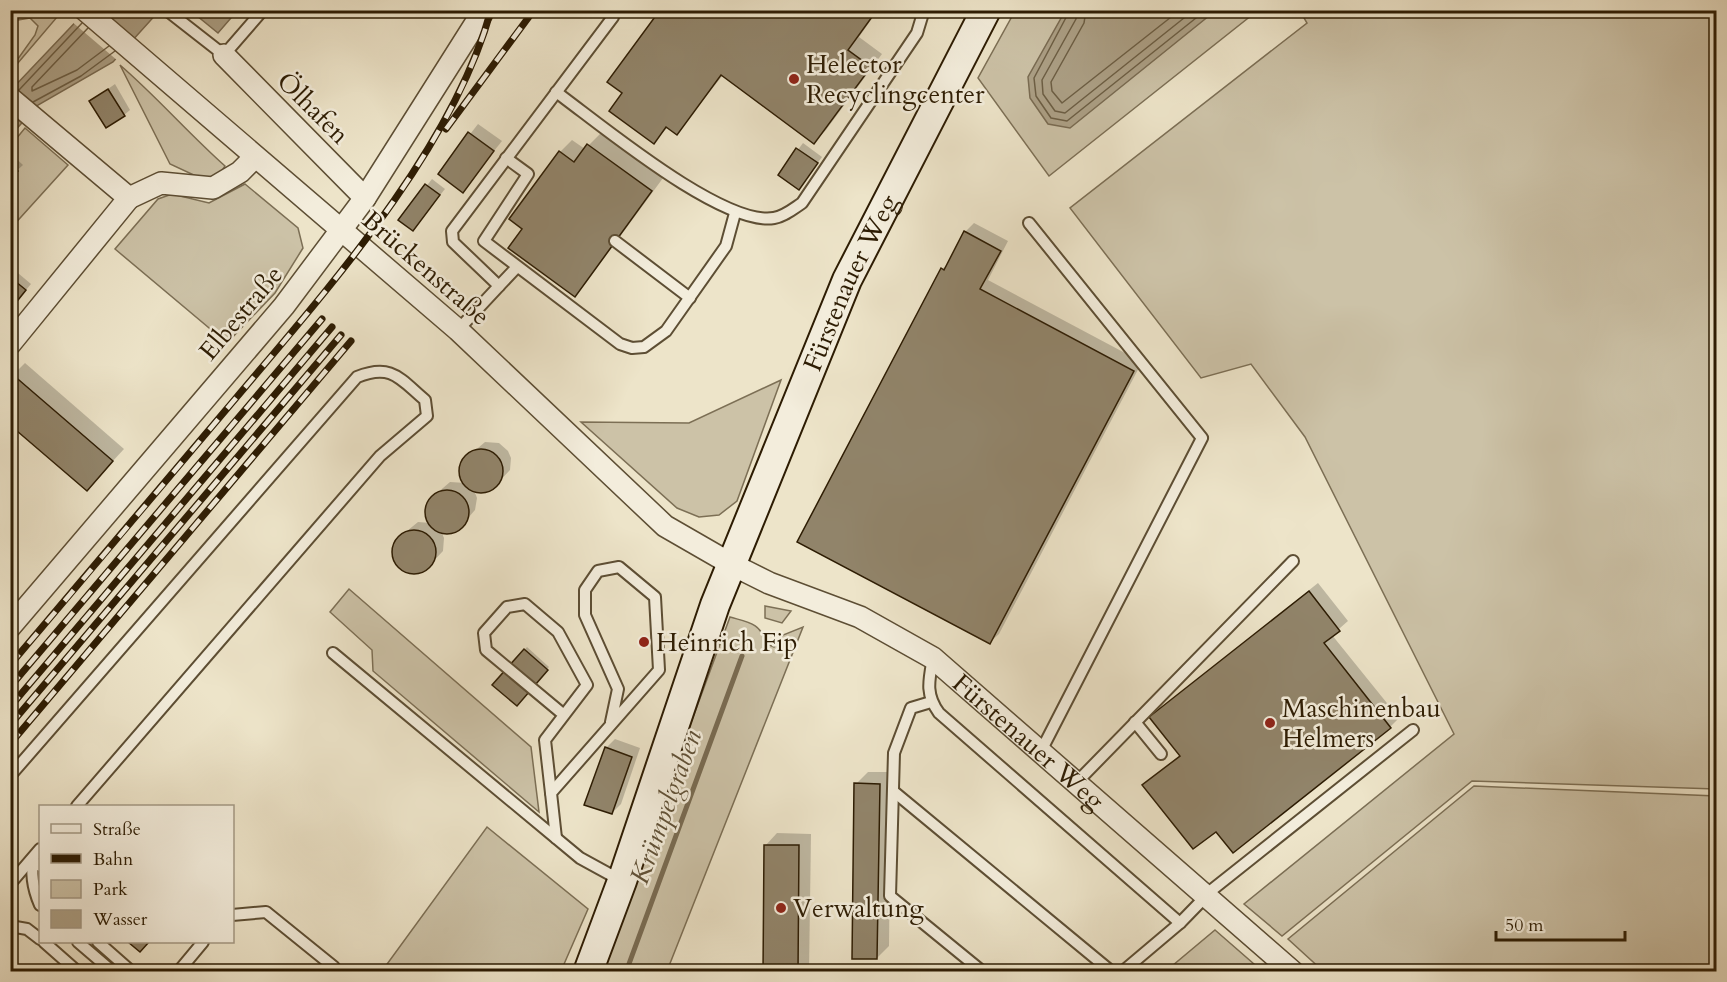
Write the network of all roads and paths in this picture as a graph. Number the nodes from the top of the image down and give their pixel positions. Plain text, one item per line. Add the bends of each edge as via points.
1 (85, 10) edge
2 (263, 10) edge
3 (484, 10) edge
4 (614, 10) edge
5 (986, 10) edge
6 (169, 12) edge
7 (923, 12) edge
8 (224, 55) junction
9 (556, 92) junction
10 (10, 99) edge
11 (255, 157) junction
12 (506, 158) junction
13 (129, 198) junction
14 (365, 198) junction
15 (735, 213) junction
16 (1029, 223) dead end
17 (341, 231) junction
18 (615, 241) dead end
19 (516, 268) junction
20 (499, 286) junction
21 (690, 298) junction
22 (458, 330) junction
23 (10, 344) edge
24 (1293, 561) dead end
25 (731, 564) junction
26 (10, 627) edge
27 (333, 653) dead end
28 (933, 658) junction
29 (931, 702) junction
30 (564, 715) junction
31 (611, 722) junction
32 (1135, 722) junction
33 (1413, 730) dead end
34 (1041, 751) junction
35 (1161, 754) dead end
36 (10, 776) edge
37 (1077, 783) junction
38 (893, 791) junction
39 (551, 794) junction
40 (79, 805) edge
41 (556, 838) junction
42 (39, 859) edge
43 (622, 881) junction
44 (10, 884) edge
45 (1206, 896) junction
46 (39, 903) edge
47 (234, 915) edge
48 (1180, 923) junction
49 (10, 926) edge
50 (39, 938) edge
51 (45, 943) edge
52 (79, 943) edge
53 (99, 943) edge
54 (202, 943) edge
55 (78, 972) edge
56 (113, 972) edge
57 (132, 972) edge
58 (178, 972) edge
59 (334, 972) edge
60 (588, 972) edge
61 (983, 972) edge
62 (1112, 972) edge
63 (1122, 972) edge
64 (1293, 972) edge

1 - 11 street, Brückenstraße
2 - 8 lane
3 - 14 street, Elbestraße
4 - 9 lane via 613,17
5 - 25 street, Fürstenauer Weg via 847,280
6 - 8 lane, Ölhafen
7 - 15 lane via 917,33 802,203 773,218
8 - 14 street, Ölhafen
9 - 12 lane
9 - 15 lane via 695,193
10 - 13 street
11 - 13 street via 240,172 213,188 161,183
11 - 17 street, Brückenstraße
12 - 19 lane via 528,174 484,241
12 - 20 lane via 452,231 453,242
13 - 23 street
14 - 17 street, Elbestraße
15 - 21 lane via 726,246
16 - 34 lane via 1202,438
17 - 22 street, Brückenstraße
17 - 26 street, Elbestraße via 284,306
18 - 21 lane
19 - 20 lane
19 - 21 lane via 620,344 632,348 656,340
20 - 22 lane
22 - 25 street, Brückenstraße via 665,526
24 - 32 lane
25 - 28 street, Fürstenauer Weg via 769,583 860,617
25 - 43 street, Fürstenauer Weg
27 - 41 lane
28 - 29 lane via 928,690
28 - 34 street, Fürstenauer Weg
29 - 38 lane via 911,708 894,753
29 - 48 lane
30 - 30 lane via 486,650 484,633 507,607 525,604 558,632 587,685
30 - 39 lane via 545,740
31 - 31 lane via 659,670 655,597 619,567 598,571 585,590 585,615 618,688
31 - 39 lane
32 - 35 lane
32 - 37 lane
33 - 45 lane
34 - 37 street, Fürstenauer Weg
36 - 40 lane via 357,377 375,369 390,371 425,400 427,416 380,456
37 - 45 street, Fürstenauer Weg
38 - 61 lane via 890,897
38 - 62 lane
39 - 41 lane
41 - 43 lane via 580,858
42 - 44 lane
42 - 46 lane via 31,868
43 - 60 street, Fürstenauer Weg
45 - 48 lane
45 - 64 street, Fürstenauer Weg
47 - 59 lane via 266,912 333,967
48 - 63 lane
49 - 50 lane via 27,929
51 - 55 lane
52 - 56 lane
53 - 57 lane
54 - 58 lane

